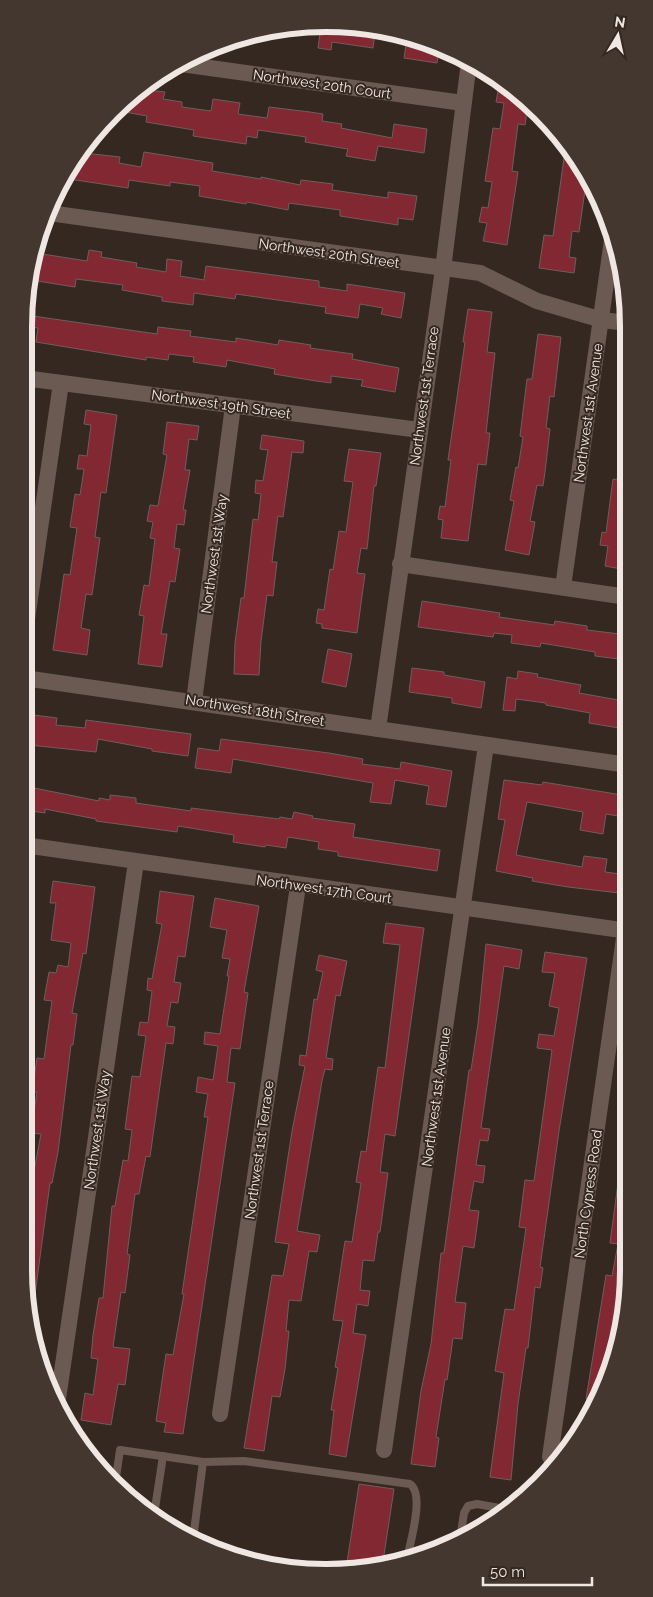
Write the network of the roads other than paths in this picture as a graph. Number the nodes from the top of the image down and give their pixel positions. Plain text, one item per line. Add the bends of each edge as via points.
1 (192, 65) edge
2 (468, 69) edge
3 (463, 103) junction
4 (55, 214) edge
5 (611, 252) edge
6 (443, 269) junction
7 (602, 320) junction
8 (620, 322) edge
9 (32, 379) edge
10 (61, 383) junction
11 (233, 406) junction
12 (419, 430) junction
13 (400, 564) junction
14 (32, 584) edge
15 (563, 587) junction
16 (620, 596) edge
17 (32, 679) edge
18 (194, 701) junction
19 (378, 729) junction
20 (486, 745) junction
21 (620, 764) edge
22 (32, 846) edge
23 (136, 862) junction
24 (298, 886) junction
25 (463, 909) junction
26 (620, 930) edge
27 (620, 979) edge
28 (59, 1392) edge
29 (220, 1414) dead end
30 (384, 1450) dead end
31 (162, 1456) junction
32 (550, 1457) dead end
33 (203, 1462) junction
34 (117, 1476) edge
35 (500, 1508) edge
36 (155, 1509) edge
37 (461, 1532) edge
38 (194, 1533) edge
39 (408, 1553) edge

1 - 3 street, Northwest 20th Court
2 - 3 street, Northwest 1st Terrace
3 - 6 street, Northwest 1st Terrace
4 - 6 street, Northwest 20th Street
5 - 7 street, Northwest 1st Avenue
6 - 7 street, Northwest 20th Street via 480,273 537,301
6 - 12 street, Northwest 1st Terrace
7 - 8 street, Northwest 20th Street
7 - 15 street, Northwest 1st Avenue
9 - 10 street, Northwest 19th Street
10 - 11 street, Northwest 19th Street
10 - 14 street
11 - 12 street, Northwest 19th Street
11 - 18 street, Northwest 1st Way
12 - 13 street, Northwest 1st Terrace
13 - 15 street
13 - 19 street, Northwest 1st Terrace
15 - 16 street
17 - 18 street, Northwest 18th Street
18 - 19 street, Northwest 18th Street
19 - 20 street, Northwest 18th Street
20 - 21 street, Northwest 18th Street
20 - 25 street, Northwest 1st Avenue
22 - 23 street, Northwest 17th Court
23 - 24 street, Northwest 17th Court
23 - 28 street, Northwest 1st Way
24 - 25 street, Northwest 17th Court
24 - 29 street, Northwest 1st Terrace
25 - 26 street, Northwest 17th Court
25 - 30 street, Northwest 1st Avenue
27 - 32 street, North Cypress Road
31 - 33 lane
31 - 34 lane via 120,1450
31 - 36 lane
33 - 38 lane
33 - 39 lane via 244,1461 410,1484 417,1500
35 - 37 lane via 477,1504 468,1506

